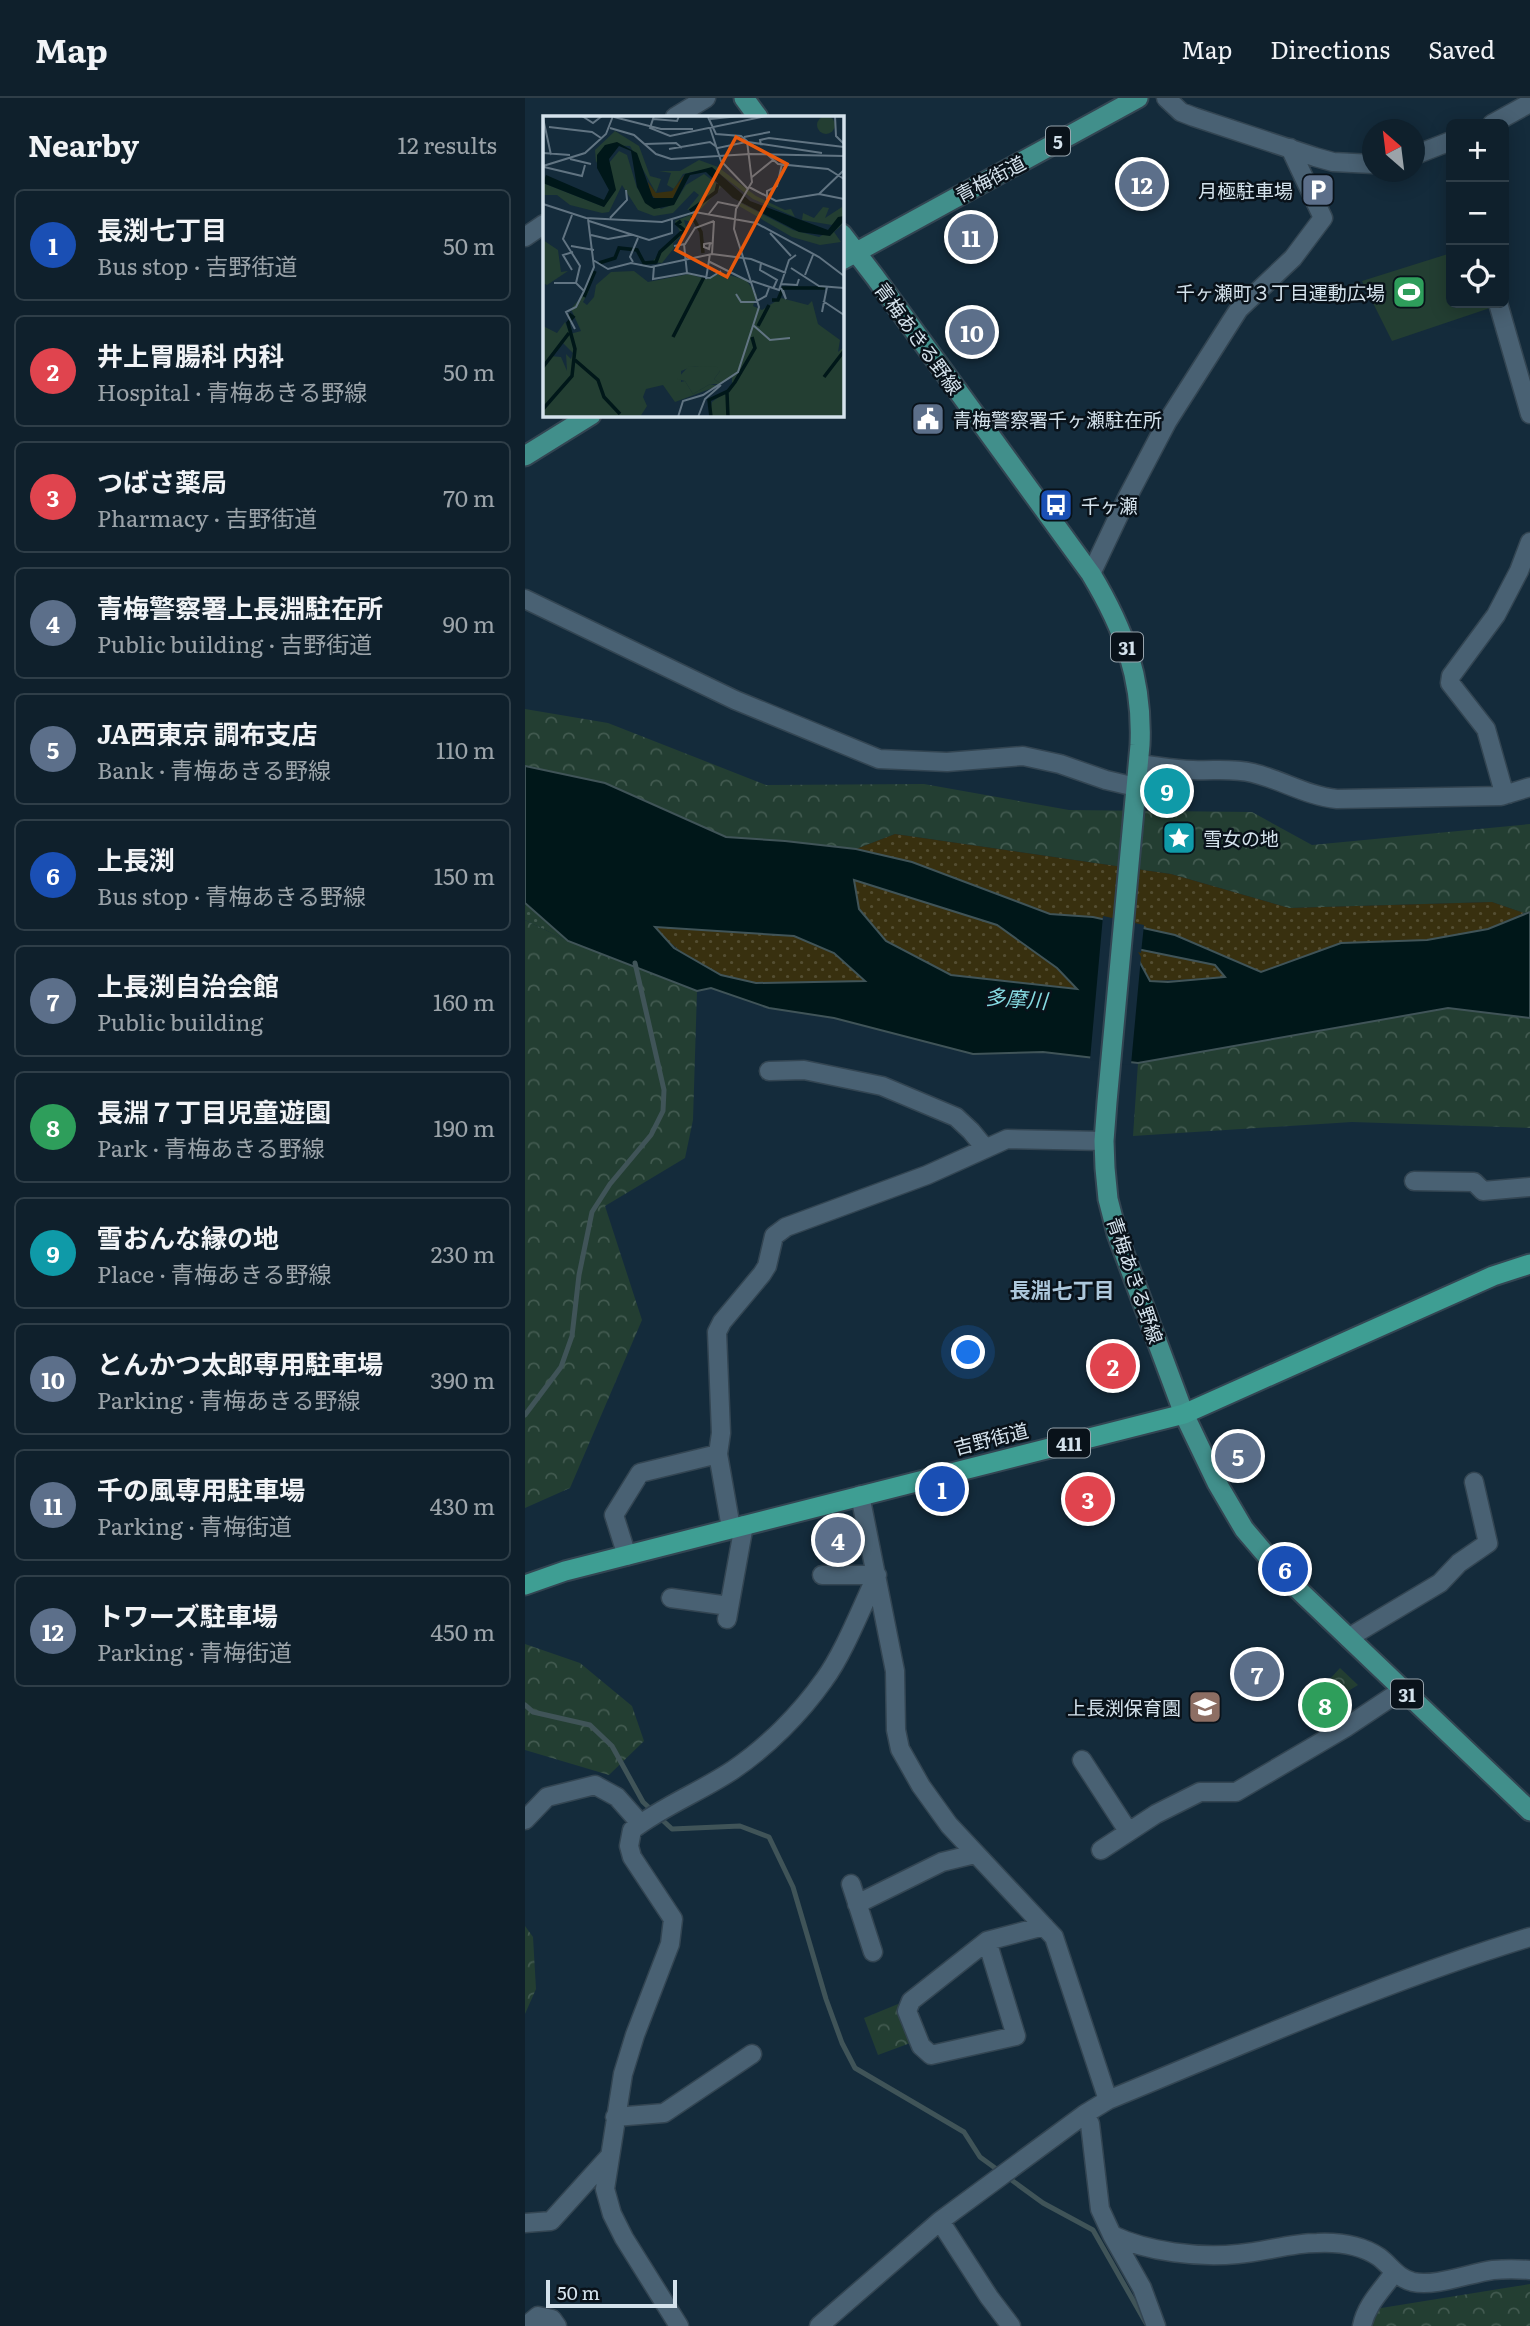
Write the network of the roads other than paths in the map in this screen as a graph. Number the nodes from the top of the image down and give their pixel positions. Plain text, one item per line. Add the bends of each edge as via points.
1 (706, 98) edge
2 (744, 98) edge
3 (1138, 98) edge
4 (1166, 98) edge
5 (1530, 103) edge
6 (677, 116) edge
7 (757, 116) edge
8 (1501, 119) edge
9 (1446, 143) edge
10 (1290, 148) junction
11 (1425, 151) edge
12 (1362, 163) edge
13 (543, 225) edge
14 (525, 237) edge
15 (843, 237) edge
16 (849, 256) edge
17 (1499, 308) edge
18 (1530, 414) edge
19 (589, 416) edge
20 (525, 456) edge
21 (1530, 542) edge
22 (1091, 574) junction
23 (525, 599) edge
24 (1139, 764) junction
25 (1530, 787) edge
26 (1508, 793) junction
27 (1135, 795) junction
28 (769, 1071) dead end
29 (1104, 1141) junction
30 (985, 1148) junction
31 (1414, 1181) dead end
32 (1530, 1187) edge
33 (1530, 1264) edge
34 (1184, 1414) junction
35 (719, 1454) junction
36 (1474, 1482) dead end
37 (860, 1495) junction
38 (738, 1526) junction
39 (627, 1556) junction
40 (822, 1574) dead end
41 (877, 1575) junction
42 (525, 1585) edge
43 (671, 1598) dead end
44 (1348, 1638) junction
45 (1402, 1690) junction
46 (1082, 1760) dead end
47 (1530, 1811) edge
48 (646, 1818) junction
49 (525, 1820) edge
50 (1128, 1831) junction
51 (1101, 1850) dead end
52 (975, 1854) junction
53 (851, 1884) dead end
54 (857, 1904) junction
55 (1044, 1926) junction
56 (1530, 1937) edge
57 (987, 1941) junction
58 (873, 1952) dead end
59 (752, 2054) dead end
60 (1108, 2100) junction
61 (1085, 2114) junction
62 (615, 2117) junction
63 (608, 2158) junction
64 (940, 2221) junction
65 (525, 2222) edge
66 (1112, 2235) junction
67 (1530, 2270) edge
68 (1395, 2273) junction
69 (526, 2326) edge
70 (557, 2326) edge
71 (679, 2326) edge
72 (819, 2326) edge
73 (1011, 2326) edge
74 (1156, 2326) edge
75 (1362, 2326) edge

1 - 6 street
2 - 7 main road
3 - 16 main road, 青梅街道 / 5
4 - 10 street via 1181,112
5 - 8 street
9 - 11 street
10 - 12 street via 1333,162
10 - 22 street via 1323,218 1293,258 1239,309 1167,422
13 - 14 street
15 - 16 main road, 青梅あきる野線 / 31
16 - 22 main road, 青梅あきる野線 / 31
17 - 18 street
19 - 20 main road
21 - 26 street via 1496,615 1450,683 1486,729
22 - 24 main road, 青梅あきる野線 / 31 via 1129,653 1141,713
23 - 27 street via 735,700 879,758 947,762 1023,756 1060,764
24 - 26 street via 1235,769 1337,799
24 - 27 main road, 青梅あきる野線 / 31
25 - 26 street
27 - 29 main road, 青梅あきる野線 / 31
28 - 30 street via 804,1070 882,1086 956,1117
29 - 30 street via 1007,1139
29 - 34 main road, 青梅あきる野線 / 31 via 1108,1199 1117,1234
30 - 35 street via 927,1175 786,1227 774,1236 767,1266 717,1332
31 - 32 street via 1474,1182 1483,1191
33 - 34 highway, 吉野街道 / 411 via 1493,1276
34 - 37 highway, 吉野街道 / 411
34 - 44 main road, 青梅あきる野線 / 31 via 1244,1529
35 - 38 street
35 - 39 street via 640,1473 614,1516
36 - 44 street via 1488,1543 1440,1583
37 - 38 highway, 吉野街道 / 411
37 - 41 street
38 - 39 highway, 吉野街道 / 411
38 - 43 street via 728,1613
39 - 42 highway, 吉野街道 / 411
40 - 41 street
41 - 48 street via 825,1679 797,1712 734,1769
41 - 52 street via 895,1671 900,1749 921,1786
44 - 45 main road, 青梅あきる野線 / 31
45 - 47 main road, 青梅あきる野線 / 31
45 - 50 street via 1236,1792 1200,1793
46 - 50 street
48 - 49 street via 596,1786 547,1797
48 - 62 street via 632,1829 629,1846 673,1919 670,1944 623,2074
50 - 51 street
52 - 54 street via 942,1862
52 - 55 street
53 - 54 street
54 - 58 street
55 - 57 street
55 - 60 street via 1054,1937
56 - 60 street via 1474,1954
57 - 57 street via 911,2001 907,2011 921,2046 931,2055 1016,2036
59 - 62 street via 664,2113
60 - 61 street
61 - 64 street
61 - 66 street via 1100,2209
62 - 63 street
63 - 65 street via 551,2221
63 - 71 street via 605,2189 612,2214
64 - 72 street
64 - 73 street
66 - 68 street via 1133,2245 1206,2256 1343,2244 1380,2258
66 - 74 street via 1142,2288
67 - 68 street via 1492,2270 1433,2282 1414,2282
68 - 75 street via 1370,2304
69 - 70 street via 538,2316 552,2319

